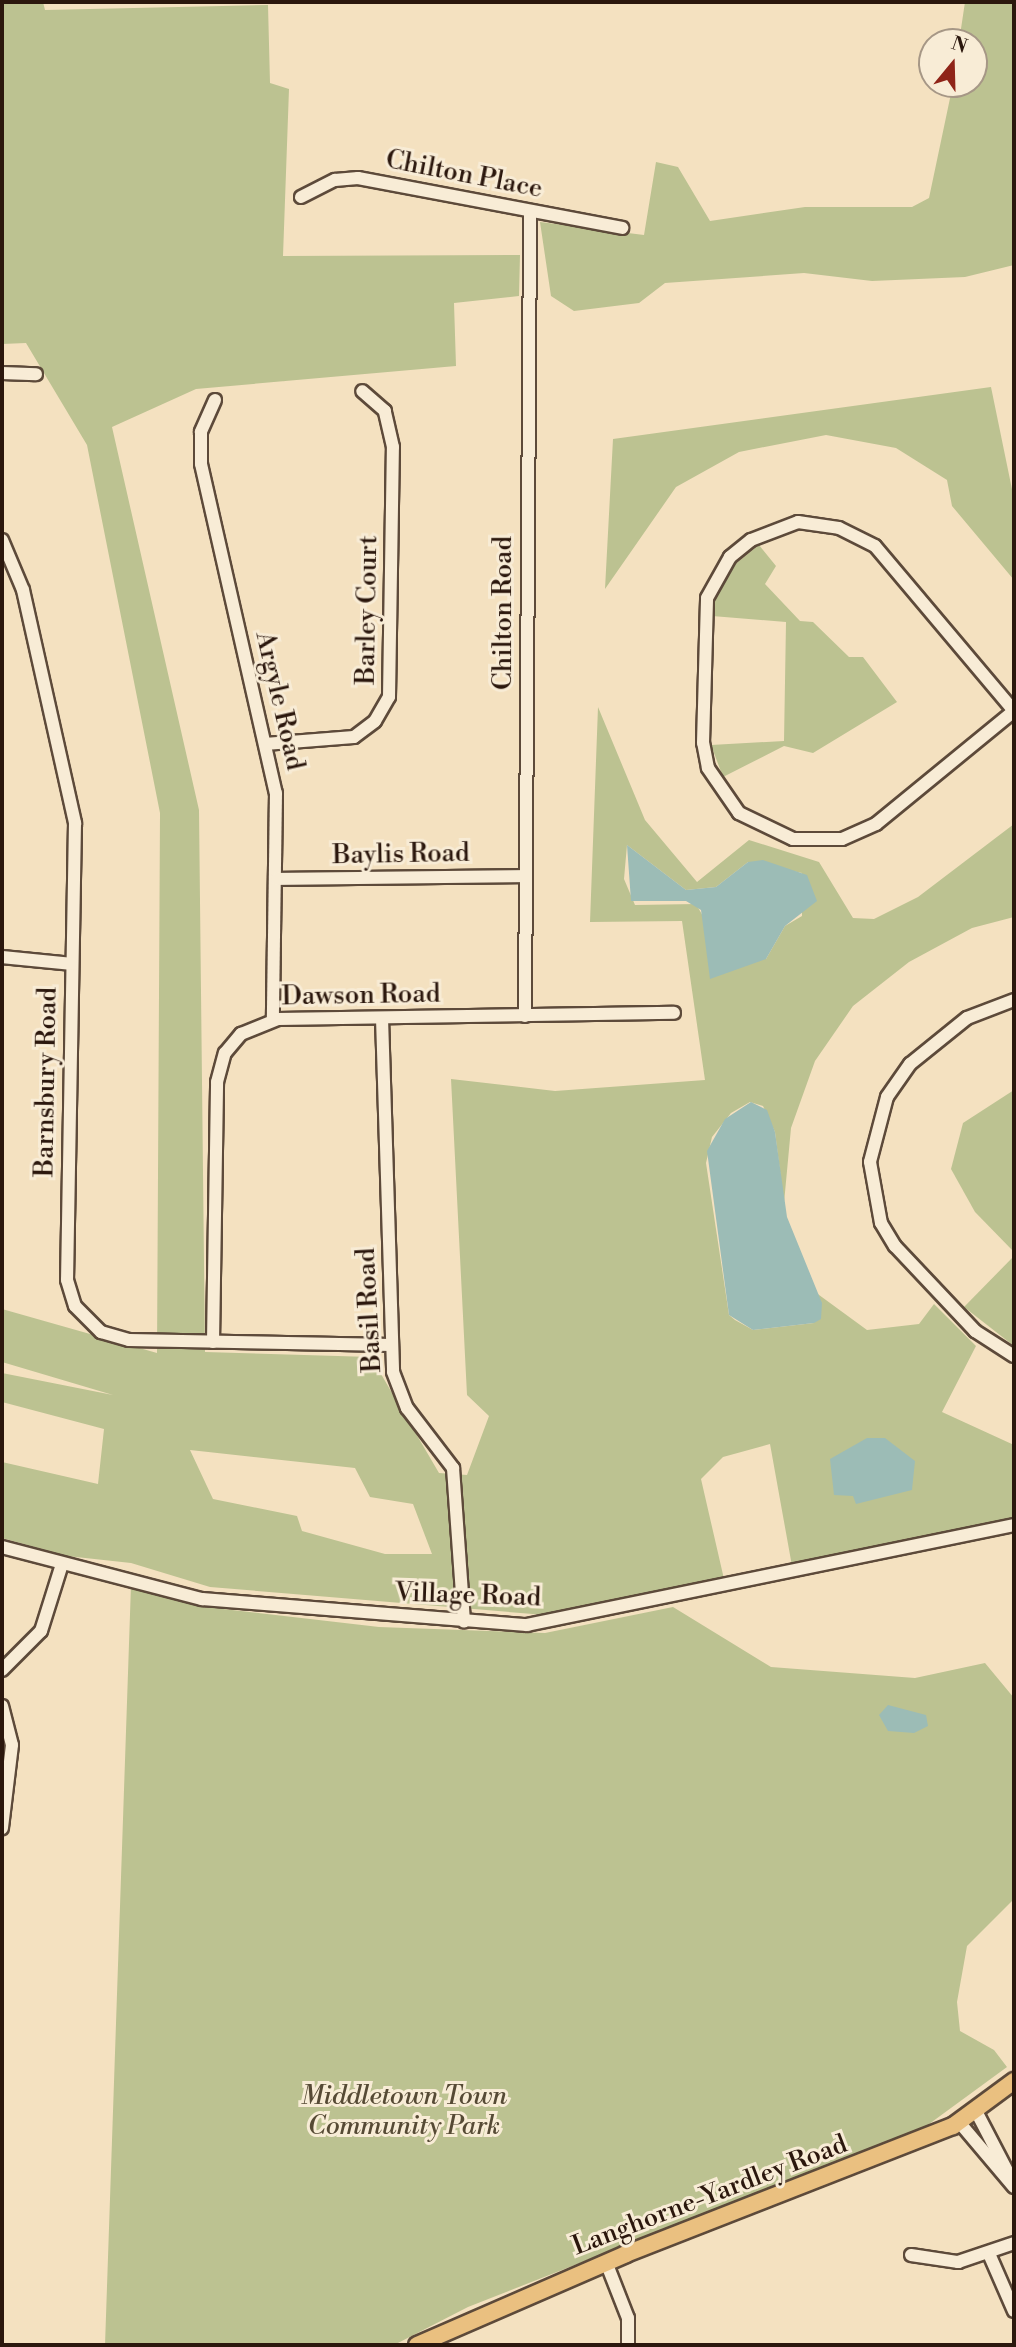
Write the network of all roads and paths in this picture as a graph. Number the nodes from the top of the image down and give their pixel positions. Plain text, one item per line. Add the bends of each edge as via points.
1 (301, 197) dead end
2 (530, 211) junction
3 (622, 228) dead end
4 (2, 373) edge
5 (36, 374) dead end
6 (362, 391) dead end
7 (215, 400) dead end
8 (2, 540) edge
9 (1014, 711) edge
10 (265, 744) junction
11 (526, 876) junction
12 (276, 879) junction
13 (2, 957) edge
14 (72, 964) junction
15 (1014, 1000) edge
16 (674, 1013) dead end
17 (525, 1016) junction
18 (382, 1018) junction
19 (273, 1020) junction
20 (213, 1342) junction
21 (391, 1345) junction
22 (1014, 1356) edge
23 (1014, 1525) edge
24 (2, 1547) edge
25 (62, 1564) junction
26 (464, 1622) junction
27 (2, 1671) edge
28 (2, 1706) edge
29 (2, 1828) edge
30 (1014, 2081) edge
31 (976, 2113) junction
32 (959, 2122) junction
33 (1014, 2185) edge
34 (1014, 2243) edge
35 (911, 2255) dead end
36 (990, 2256) junction
37 (606, 2262) junction
38 (1014, 2311) edge
39 (417, 2345) edge
40 (628, 2345) edge

1 - 2 street, Chilton Place via 335,180 358,178
2 - 3 street, Chilton Place
2 - 11 street, Chilton Road
4 - 5 street
6 - 10 street, Barley Court via 385,411 393,447 389,697 375,721 354,737
7 - 10 street, Argyle Road via 201,432 201,464
8 - 14 street, Barnsbury Road via 23,590 73,814
9 - 9 street via 858,835 816,841 764,829 739,813 708,768 702,667 707,597 730,557 751,540 797,522 839,528 887,557
10 - 12 street, Argyle Road via 276,793
11 - 12 street, Baylis Road
11 - 17 street, Chilton Road
12 - 19 street, Argyle Road
13 - 14 street
14 - 20 street, Barnsbury Road via 70,1294 82,1316 113,1337
15 - 22 street via 967,1018 909,1064 887,1097 870,1162 881,1223 895,1246 975,1331
16 - 17 street, Dawson Road
17 - 18 street, Dawson Road
18 - 19 street, Dawson Road
18 - 21 street, Basil Road
19 - 20 street, Dawson Road via 241,1034 220,1066
20 - 21 street, Barnsbury Road
21 - 26 street, Basil Road via 404,1402 453,1468
23 - 26 street, Village Road via 573,1619
24 - 25 street, Village Road
25 - 26 street, Village Road via 202,1599
25 - 27 street via 41,1631
28 - 29 street via 12,1745
30 - 31 main road, Langhorne-Yardley Road
31 - 32 main road, Langhorne-Yardley Road
31 - 33 street
32 - 33 street
32 - 37 main road, Langhorne-Yardley Road
34 - 36 street
35 - 36 street via 948,2263
36 - 38 street
37 - 39 main road, Langhorne-Yardley Road
37 - 40 street via 628,2318

